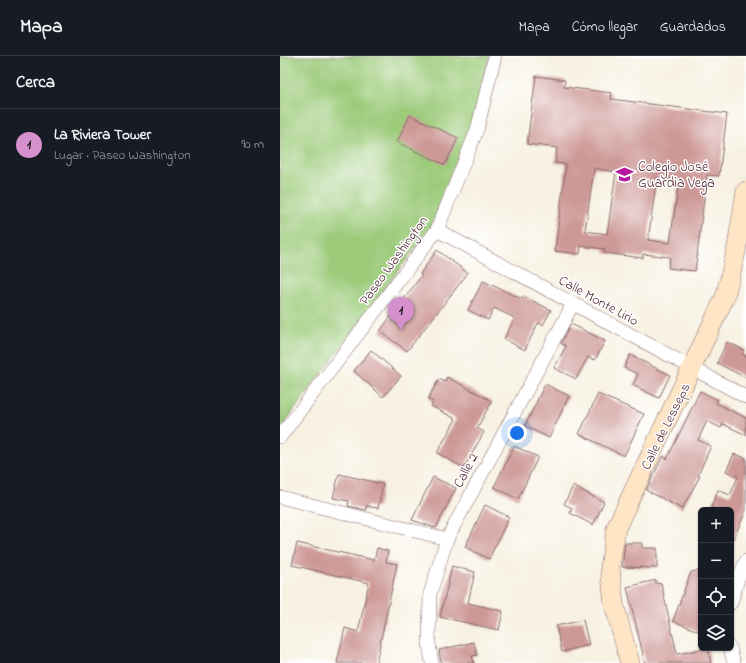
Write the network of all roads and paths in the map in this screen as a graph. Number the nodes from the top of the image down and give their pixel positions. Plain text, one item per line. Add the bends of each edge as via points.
1 (495, 56) edge
2 (746, 194) edge
3 (437, 230) junction
4 (573, 304) junction
5 (692, 369) junction
6 (746, 397) edge
7 (280, 437) edge
8 (280, 497) edge
9 (447, 539) junction
10 (746, 561) edge
11 (734, 592) edge
12 (731, 651) edge
13 (432, 663) edge
14 (630, 663) edge
15 (734, 663) edge

1 - 3 street, Paseo Washington via 477,130
2 - 5 main road, Calle de Lesseps via 725,297
3 - 4 street, Calle Monte Lirio
3 - 7 street, Paseo Washington
4 - 5 street, Calle Monte Lirio
4 - 9 street, Calle 2
5 - 6 street, Calle Monte Lirio
5 - 14 main road, Calle de Lesseps via 616,528 610,567 614,604
8 - 9 street
9 - 13 street, Calle 2 via 430,594 429,644
10 - 11 street
12 - 15 street

